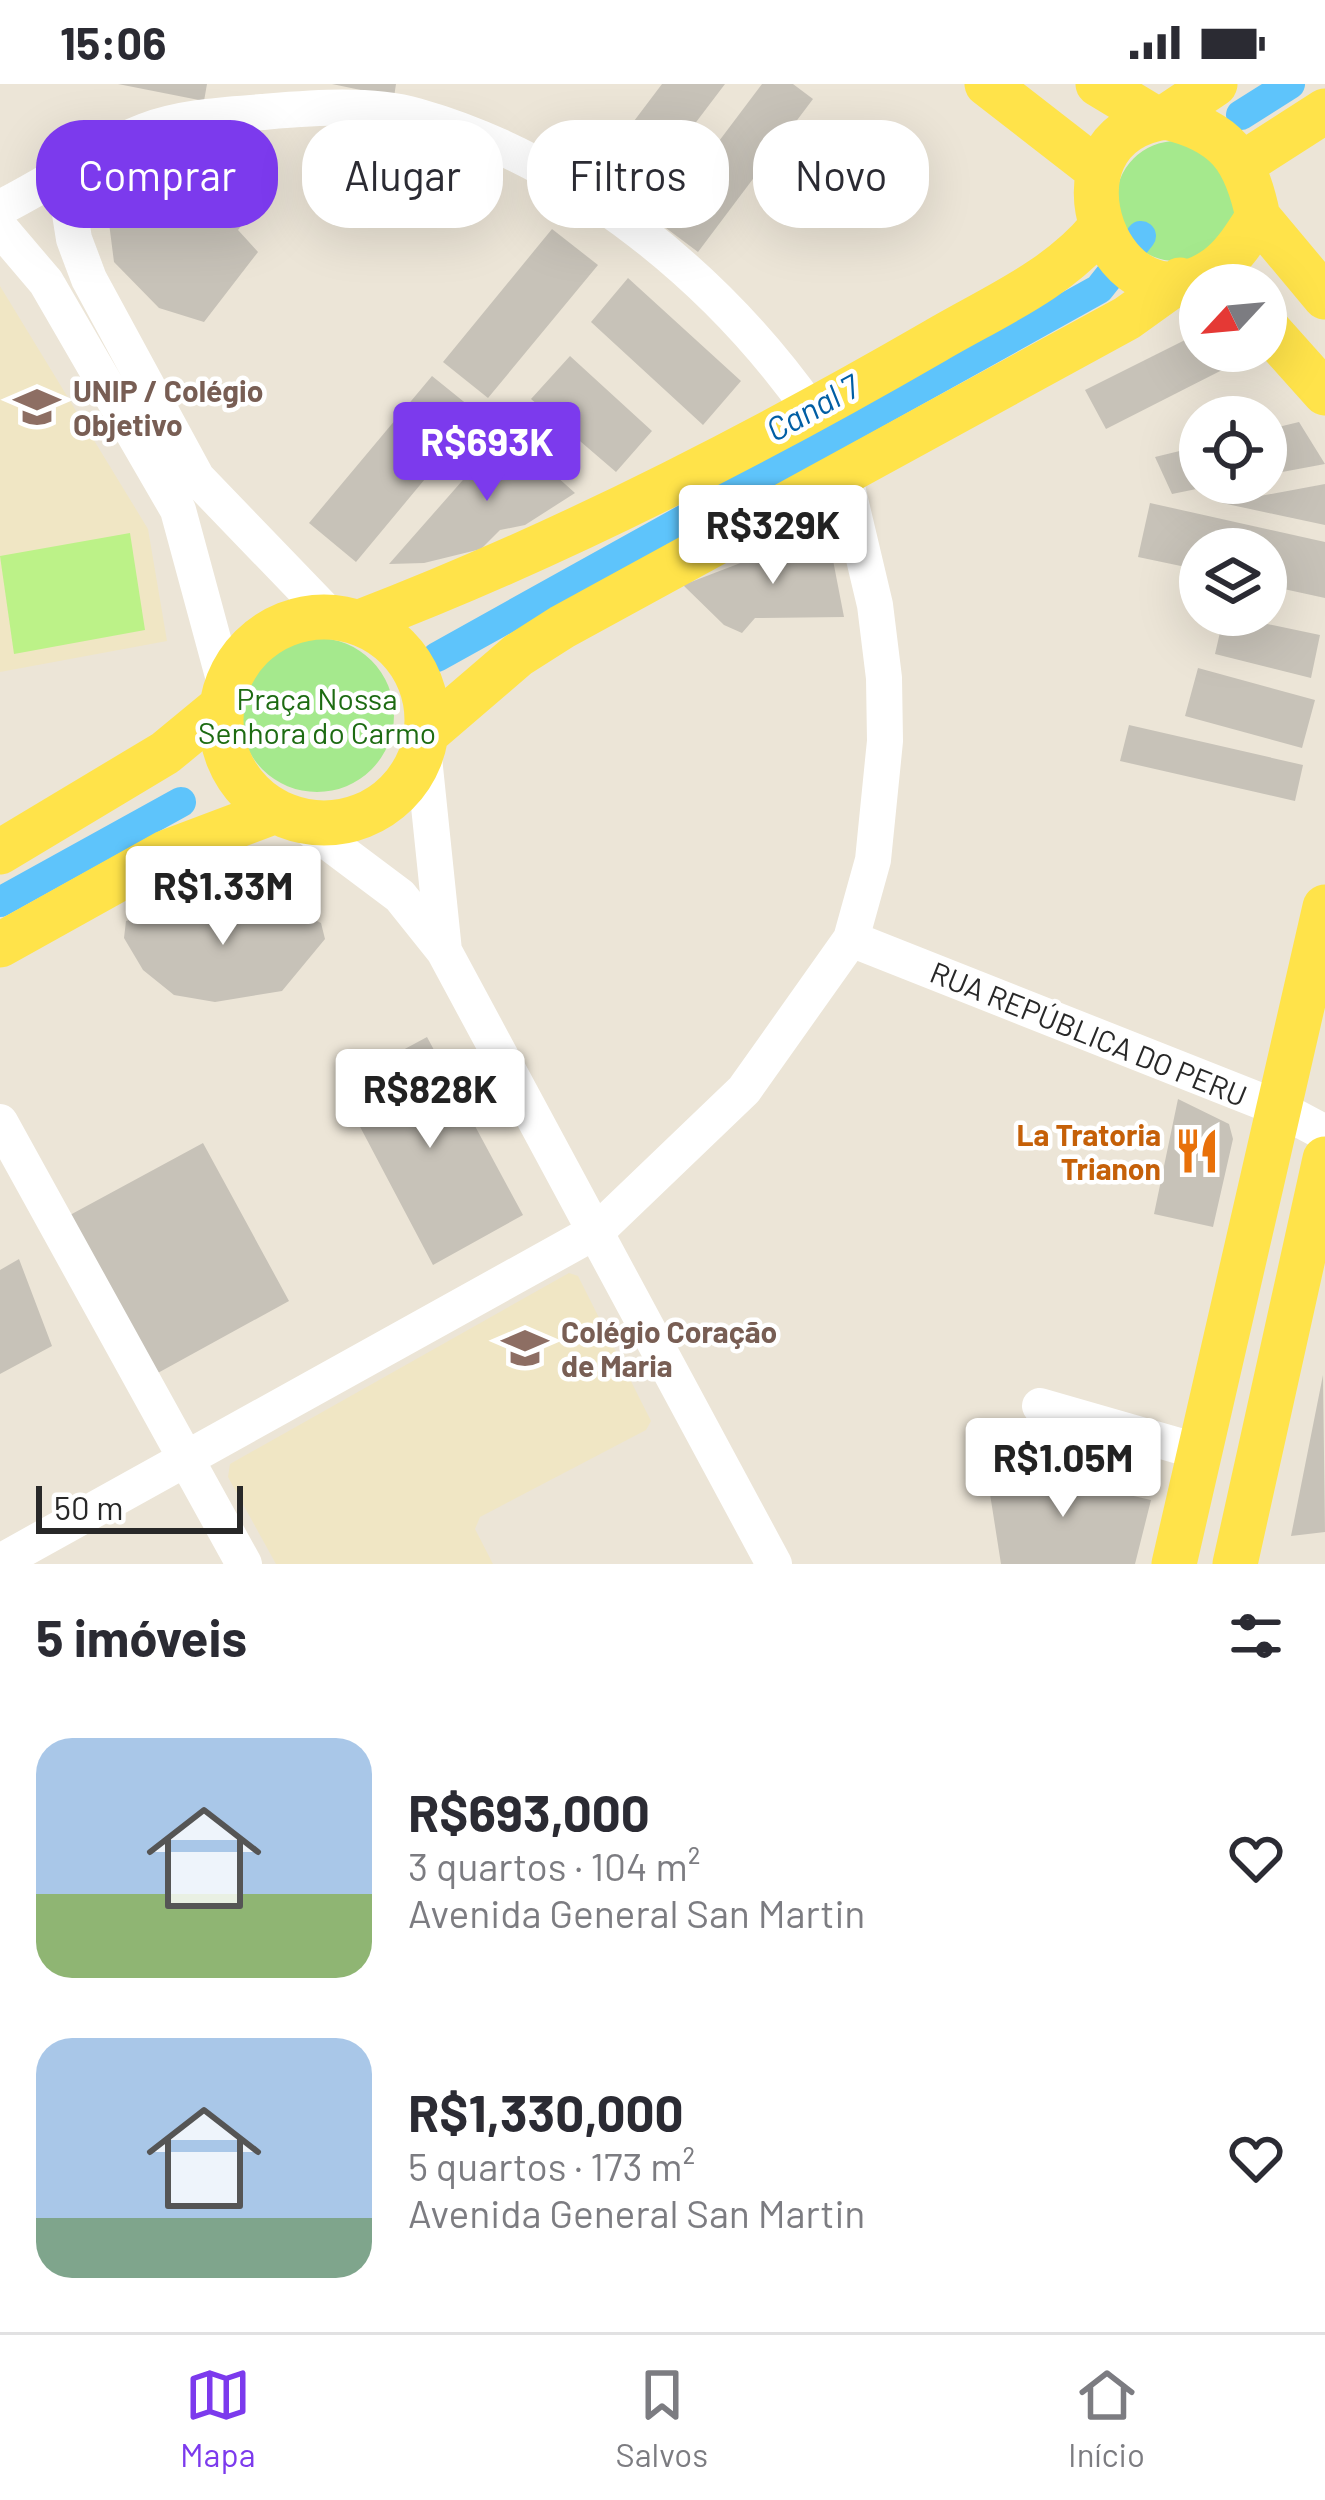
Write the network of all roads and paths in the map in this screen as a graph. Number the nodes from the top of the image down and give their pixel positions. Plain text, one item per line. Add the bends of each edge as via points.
1 (987, 84) edge
2 (1098, 84) edge
3 (1215, 84) edge
4 (421, 100) edge
5 (1325, 111) edge
6 (1161, 118) junction
7 (193, 120) edge
8 (1244, 163) junction
9 (1100, 171) junction
10 (36, 190) edge
11 (0, 208) edge
12 (1258, 217) junction
13 (0, 228) edge
14 (72, 228) edge
15 (1100, 228) junction
16 (1219, 264) edge
17 (1179, 282) edge
18 (1179, 293) edge
19 (1325, 297) edge
20 (1287, 350) edge
21 (1325, 393) edge
22 (812, 412) junction
23 (843, 470) junction
24 (183, 486) junction
25 (345, 619) junction
26 (224, 697) junction
27 (425, 741) junction
28 (288, 816) junction
29 (0, 852) edge
30 (1325, 907) edge
31 (851, 939) junction
32 (0, 945) edge
33 (444, 951) junction
34 (1278, 1108) junction
35 (0, 1122) edge
36 (1325, 1132) edge
37 (1325, 1160) edge
38 (598, 1230) junction
39 (1040, 1406) dead end
40 (1200, 1452) junction
41 (188, 1461) junction
42 (0, 1562) edge
43 (244, 1564) edge
44 (774, 1564) edge
45 (1174, 1564) edge
46 (1235, 1564) edge

1 - 9 main road
2 - 6 main road
3 - 6 main road
4 - 7 street
4 - 22 street via 644,235 766,346
5 - 8 main road
6 - 8 main road via 1219,135
6 - 9 main road via 1122,138
8 - 12 main road
9 - 15 main road
10 - 11 street
12 - 16 main road
12 - 19 main road
13 - 24 street via 46,282
14 - 24 street
15 - 17 main road via 1135,271
15 - 22 main road via 1038,281
18 - 23 main road
20 - 21 main road
22 - 25 main road via 490,572
23 - 27 main road via 518,655
23 - 31 street via 875,605 885,741 873,860
24 - 25 street
24 - 26 street
25 - 26 main road via 303,618 266,634 237,663
25 - 27 main road via 390,640 412,666 425,699
26 - 28 main road via 222,737 232,767 250,792
26 - 29 main road via 165,753
27 - 28 main road via 413,773 376,809 339,821
27 - 33 street
28 - 32 main road via 167,852
28 - 33 street via 400,896
30 - 34 main road
31 - 34 street, RUA REPÚBLICA DO PERU
31 - 38 street via 744,1090
33 - 38 street
34 - 36 street, RUA REPÚBLICA DO PERU
34 - 40 main road
35 - 41 street
37 - 46 main road
38 - 41 street
38 - 44 street
39 - 40 street
40 - 45 main road
41 - 42 street
41 - 43 street

